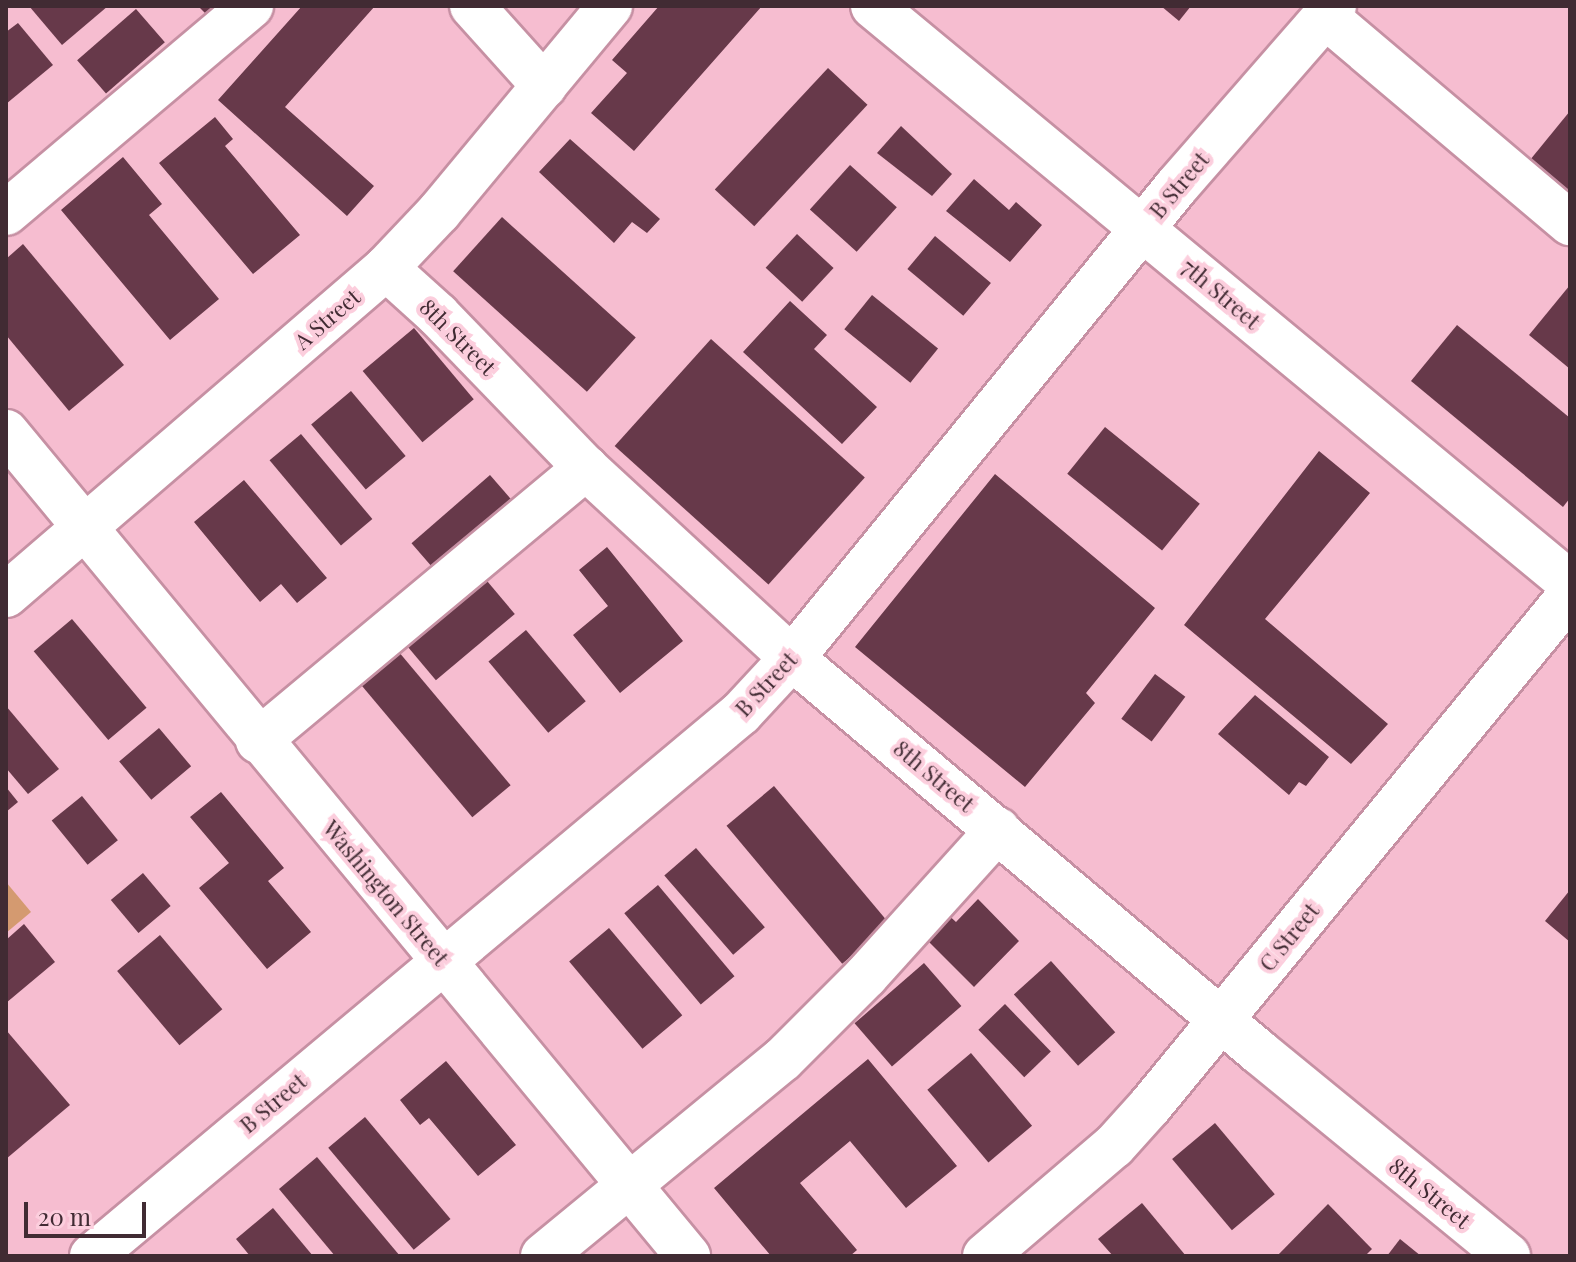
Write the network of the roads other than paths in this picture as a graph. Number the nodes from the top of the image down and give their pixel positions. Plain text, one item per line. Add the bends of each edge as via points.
1 (251, 6) edge
2 (472, 6) edge
3 (610, 6) edge
4 (873, 6) edge
5 (1329, 11) edge
6 (544, 86) junction
7 (6, 213) edge
8 (1570, 223) edge
9 (1143, 229) junction
10 (386, 268) junction
11 (6, 432) edge
12 (586, 468) junction
13 (86, 528) junction
14 (1570, 583) edge
15 (6, 595) edge
16 (1570, 595) edge
17 (792, 658) junction
18 (258, 741) junction
19 (998, 830) junction
20 (442, 961) junction
21 (1221, 1019) junction
22 (628, 1185) junction
23 (92, 1256) edge
24 (543, 1256) edge
25 (688, 1256) edge
26 (985, 1256) edge
27 (1508, 1256) edge

1 - 7 street
2 - 6 street
3 - 6 street, A Street
4 - 9 street, 7th Street
5 - 8 street
5 - 9 street, B Street
6 - 10 street, A Street
9 - 14 street, 7th Street
9 - 17 street, B Street
10 - 12 street, 8th Street
10 - 13 street, A Street
11 - 13 street, Washington Street
12 - 17 street, 8th Street
12 - 18 street
13 - 15 street, A Street
13 - 18 street, Washington Street
16 - 21 street, C Street
17 - 19 street, 8th Street
17 - 20 street, B Street via 741,713
18 - 20 street, Washington Street
19 - 21 street, 8th Street
19 - 22 street via 783,1059
20 - 22 street, Washington Street
20 - 23 street, B Street
21 - 26 street, C Street via 1114,1146
21 - 27 street, 8th Street
22 - 24 street
22 - 25 street, Washington Street

